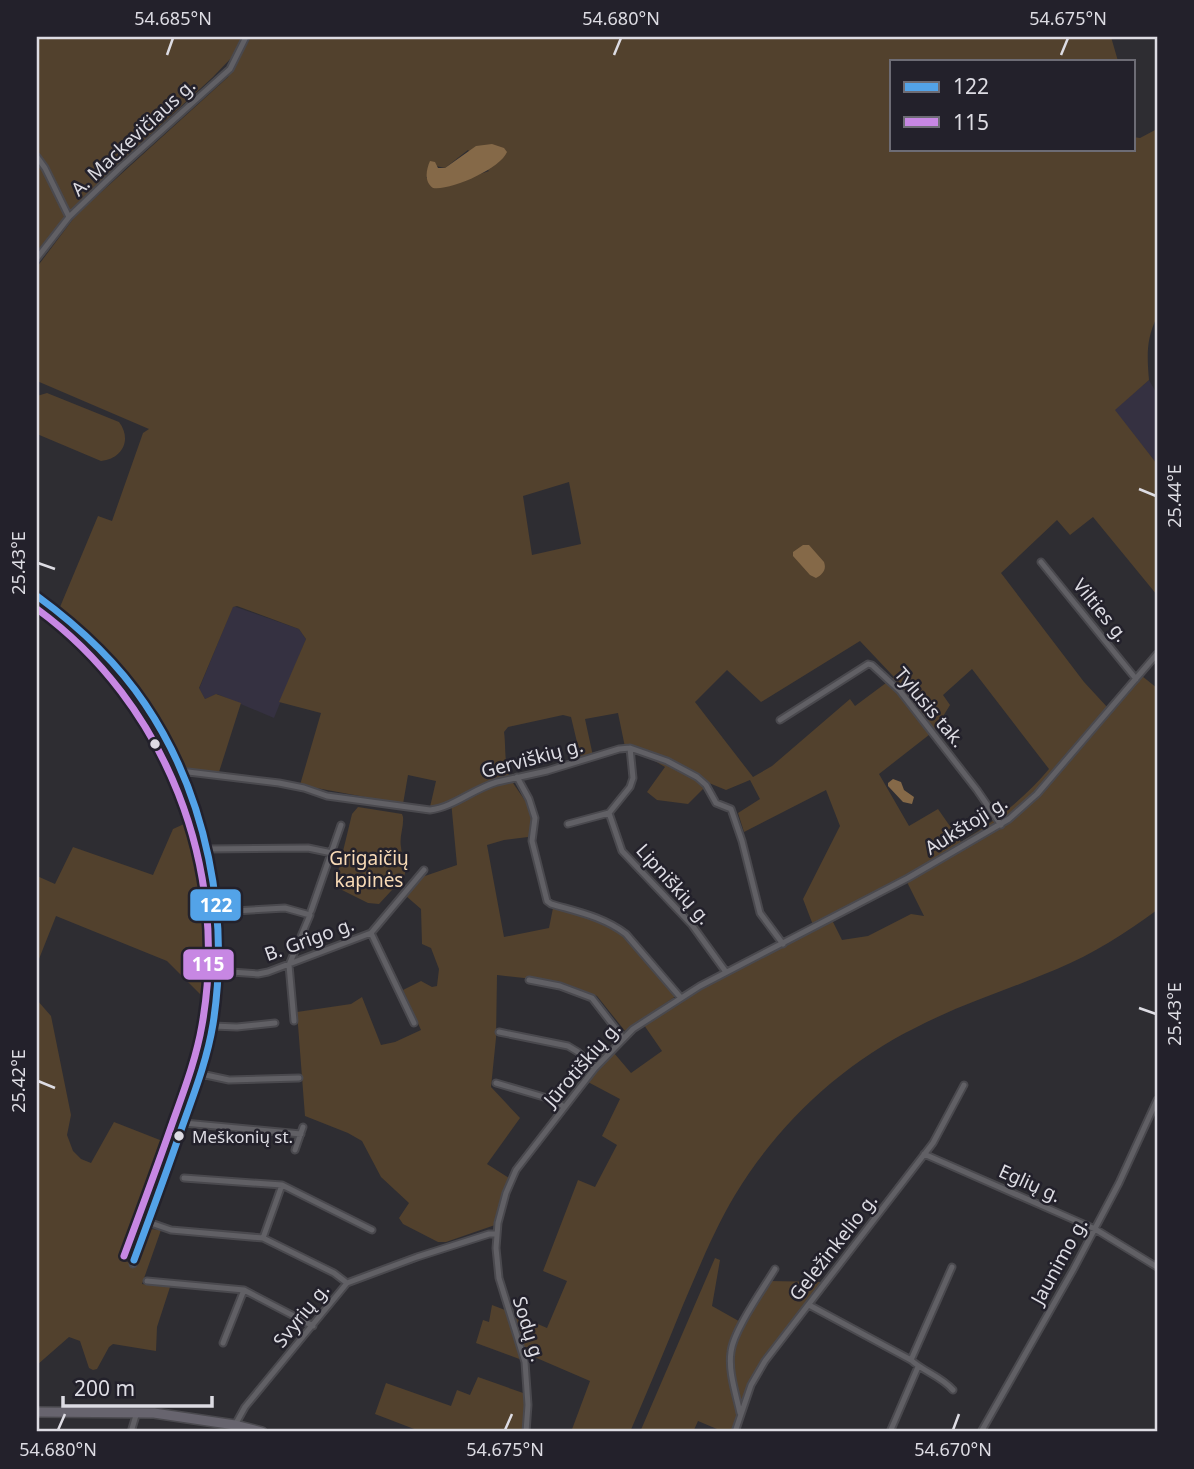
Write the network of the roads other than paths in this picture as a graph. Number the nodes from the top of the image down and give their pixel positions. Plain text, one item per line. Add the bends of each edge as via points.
1 (246, 37) edge
2 (37, 157) edge
3 (69, 217) junction
4 (37, 258) edge
5 (1041, 562) dead end
6 (37, 596) edge
7 (1157, 654) edge
8 (1136, 679) junction
9 (780, 720) dead end
10 (629, 748) junction
11 (180, 772) junction
12 (517, 777) junction
13 (609, 813) junction
14 (568, 824) dead end
15 (341, 825) dead end
16 (1001, 825) junction
17 (206, 849) junction
18 (332, 853) junction
19 (424, 870) dead end
20 (217, 912) junction
21 (310, 913) junction
22 (371, 933) junction
23 (783, 944) junction
24 (289, 965) junction
25 (217, 971) junction
26 (726, 972) junction
27 (529, 980) dead end
28 (681, 998) junction
29 (294, 1021) dead end
30 (275, 1023) dead end
31 (414, 1023) dead end
32 (213, 1026) junction
33 (499, 1032) dead end
34 (623, 1038) junction
35 (595, 1068) junction
36 (201, 1074) junction
37 (299, 1077) dead end
38 (496, 1083) dead end
39 (964, 1086) dead end
40 (1157, 1100) edge
41 (564, 1107) junction
42 (184, 1123) junction
43 (295, 1150) dead end
44 (924, 1154) junction
45 (184, 1178) dead end
46 (282, 1185) junction
47 (148, 1222) junction
48 (1095, 1229) junction
49 (372, 1230) dead end
50 (496, 1234) junction
51 (263, 1238) junction
52 (133, 1264) dead end
53 (1157, 1266) edge
54 (952, 1267) dead end
55 (775, 1269) dead end
56 (147, 1281) dead end
57 (347, 1283) junction
58 (244, 1290) junction
59 (809, 1304) junction
60 (311, 1328) junction
61 (223, 1343) dead end
62 (911, 1360) junction
63 (918, 1367) junction
64 (953, 1390) dead end
65 (137, 1411) junction
66 (37, 1412) edge
67 (740, 1413) junction
68 (235, 1425) junction
69 (131, 1432) edge
70 (262, 1432) edge
71 (526, 1432) edge
72 (735, 1432) edge
73 (890, 1432) edge
74 (981, 1432) edge

1 - 3 street, A. Mackevičiaus g. via 230,69
2 - 3 street
3 - 4 street, A. Mackevičiaus g.
5 - 8 street, Vilties g.
6 - 11 street via 78,629 144,702
7 - 8 street, Aukštoji g.
8 - 16 street, Aukštoji g. via 1037,794
9 - 16 street, Tylusis tak. via 872,665 900,691
10 - 12 street, Gerviškių g.
10 - 13 street via 633,778
10 - 23 street via 697,777 714,801 731,809 760,913
11 - 12 street, Gerviškių g. via 295,785 349,802 430,810 485,785
11 - 17 street
12 - 28 street via 535,818 532,841 547,901 618,927
13 - 14 street
13 - 26 street, Lipniškių g. via 622,851 692,925
15 - 18 street
16 - 23 street, Aukštoji g.
17 - 18 street via 308,848
17 - 20 street
18 - 21 street
19 - 22 street, B. Grigo g.
20 - 21 street via 285,908
20 - 25 street
21 - 24 street
22 - 24 street, B. Grigo g.
22 - 31 street
23 - 26 street, Jūrotiškių g.
24 - 25 street, B. Grigo g. via 258,974
24 - 29 street
25 - 32 street
26 - 28 street, Jūrotiškių g.
27 - 34 street via 592,998
28 - 34 street, Jūrotiškių g.
30 - 32 street
32 - 36 street
33 - 35 street via 568,1046
34 - 35 street, Jūrotiškių g.
35 - 41 street, Jūrotiškių g.
36 - 37 street via 229,1080
36 - 42 street
38 - 41 street
39 - 44 street, Geležinkelio g.
40 - 48 street, Jaunimo g.
41 - 50 street, Jūrotiškių g. via 516,1170
42 - 43 street via 302,1130
42 - 47 street
44 - 48 street, Eglių g.
44 - 59 street, Geležinkelio g.
45 - 46 street
46 - 49 street
46 - 51 street
47 - 51 street via 171,1230
47 - 52 street
48 - 53 street, Eglių g.
48 - 74 street, Jaunimo g.
50 - 57 street, Svyrių g.
50 - 71 street, Sodų g. via 502,1293 525,1362
51 - 57 street
54 - 62 street
55 - 67 street via 731,1349
56 - 58 street
57 - 60 street, Svyrių g.
58 - 60 street
58 - 61 street
59 - 62 street
59 - 67 street, Geležinkelio g. via 765,1361
60 - 68 street, Svyrių g.
62 - 63 street
63 - 64 street via 946,1381
63 - 73 street
65 - 66 main road
65 - 68 main road
65 - 69 street
67 - 72 street, Geležinkelio g.
68 - 70 main road

